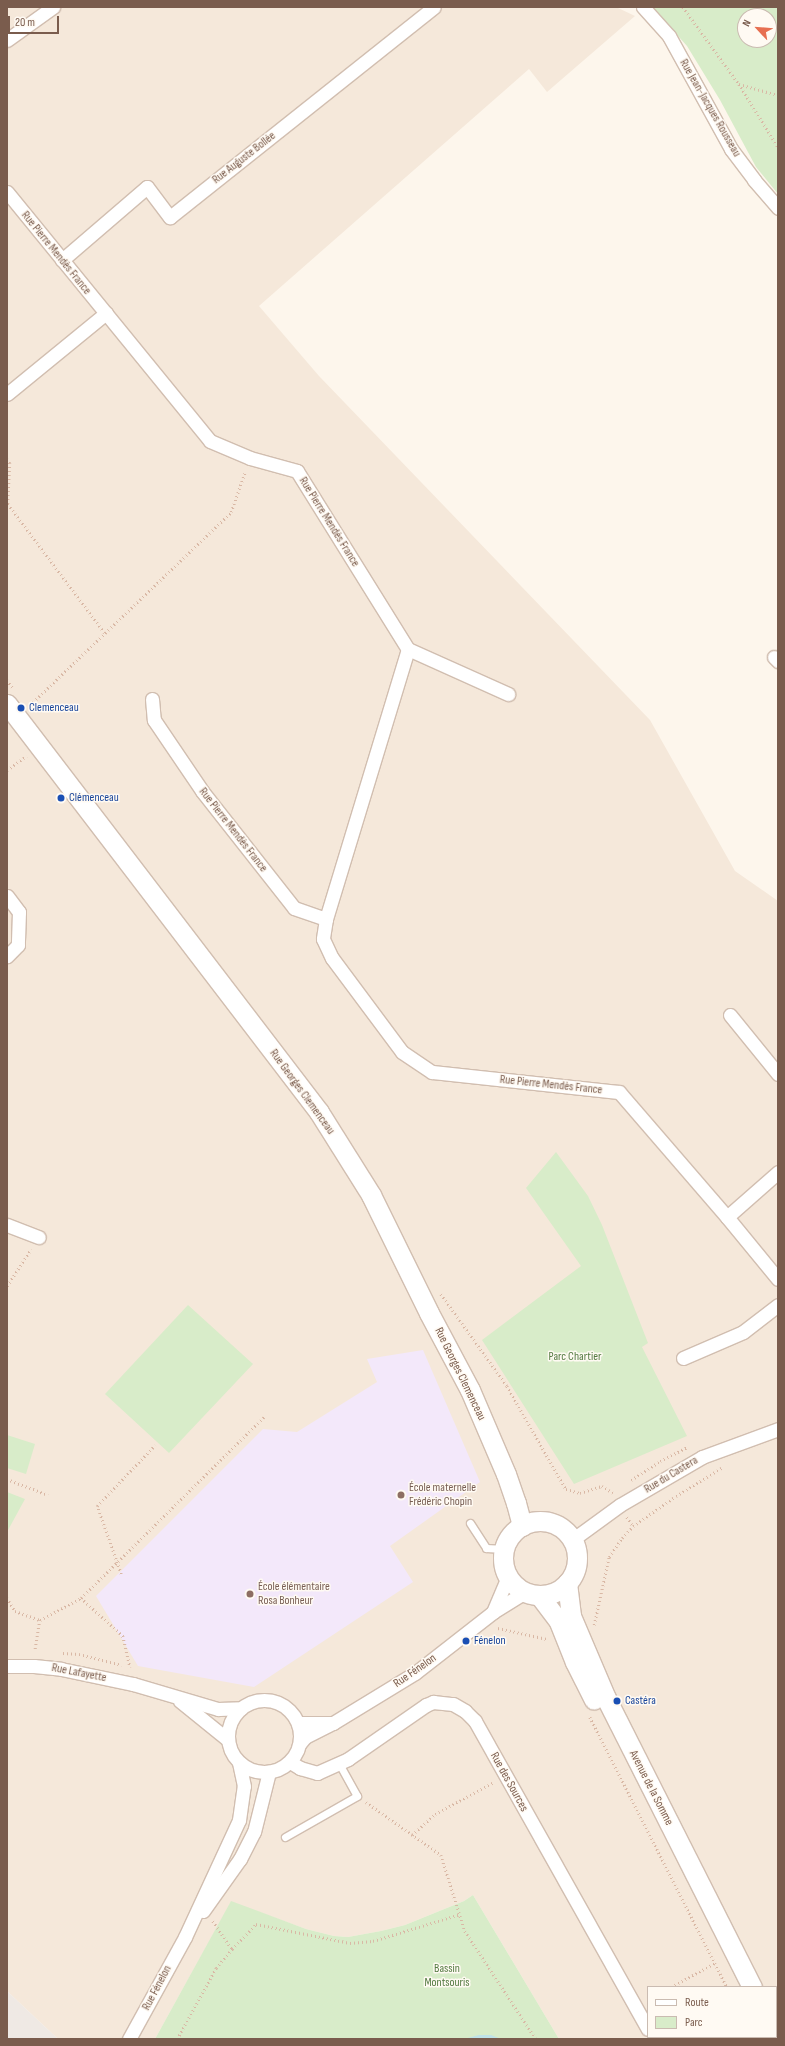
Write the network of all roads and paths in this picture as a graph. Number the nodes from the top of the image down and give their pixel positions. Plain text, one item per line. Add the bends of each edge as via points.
1 (53, 7) edge
2 (434, 7) edge
3 (643, 7) edge
4 (683, 7) edge
5 (7, 40) edge
6 (739, 84) junction
7 (778, 95) edge
8 (778, 147) edge
9 (7, 192) edge
10 (778, 208) edge
11 (62, 260) junction
12 (106, 314) junction
13 (7, 394) edge
14 (250, 458) junction
15 (7, 459) edge
16 (105, 632) junction
17 (408, 649) junction
18 (508, 694) dead end
19 (152, 699) dead end
20 (7, 704) edge
21 (27, 707) dead end
22 (39, 746) junction
23 (7, 770) edge
24 (7, 896) edge
25 (326, 919) junction
26 (7, 956) edge
27 (730, 1015) dead end
28 (778, 1074) edge
29 (778, 1172) edge
30 (727, 1216) junction
31 (7, 1225) edge
32 (39, 1237) joint
33 (778, 1279) edge
34 (7, 1286) edge
35 (778, 1305) edge
36 (683, 1358) dead end
37 (265, 1416) dead end
38 (778, 1429) edge
39 (154, 1445) dead end
40 (730, 1464) dead end
41 (7, 1479) edge
42 (48, 1494) dead end
43 (470, 1523) dead end
44 (522, 1526) junction
45 (633, 1526) dead end
46 (572, 1540) junction
47 (504, 1549) junction
48 (117, 1562) junction
49 (121, 1574) dead end
50 (508, 1577) junction
51 (567, 1583) junction
52 (532, 1594) junction
53 (7, 1598) edge
54 (81, 1598) junction
55 (493, 1612) junction
56 (40, 1620) junction
57 (29, 1651) dead end
58 (7, 1666) edge
59 (130, 1667) dead end
60 (151, 1689) junction
61 (241, 1708) junction
62 (589, 1715) dead end
63 (298, 1723) junction
64 (333, 1723) junction
65 (228, 1740) junction
66 (300, 1743) junction
67 (290, 1762) junction
68 (239, 1763) junction
69 (339, 1764) junction
70 (269, 1772) junction
71 (506, 1776) junction
72 (357, 1796) junction
73 (412, 1835) junction
74 (286, 1837) dead end
75 (204, 1909) junction
76 (460, 1914) junction
77 (185, 1937) junction
78 (232, 1949) junction
79 (715, 1963) junction
80 (672, 1986) edge
81 (726, 1986) edge
82 (739, 1986) edge
83 (751, 1986) edge
84 (647, 2027) edge
85 (130, 2039) edge
86 (177, 2039) edge
87 (536, 2039) edge

1 - 5 street
2 - 11 street, Rue Auguste Bollée via 170,217 147,187
3 - 10 street, Rue Jean-Jacques Rousseau via 669,36 732,149
4 - 6 path
6 - 7 path
6 - 8 path
9 - 11 street, Rue Pierre Mendès France
11 - 12 street, Rue Pierre Mendès France
12 - 13 street
12 - 14 street, Rue Pierre Mendès France via 210,441
14 - 16 path via 231,512
14 - 17 street, Rue Pierre Mendès France via 296,471
15 - 16 path via 10,463 8,504
16 - 21 path
17 - 18 street
17 - 25 street, Rue Pierre Mendès France
19 - 25 street, Rue Pierre Mendès France via 154,720 202,791 294,908
20 - 22 street, Rue Georges Clemenceau
22 - 23 path
22 - 44 street, Rue Georges Clemenceau via 319,1112 371,1195 470,1390 506,1474
24 - 26 street via 19,912 18,945
25 - 30 street, Rue Pierre Mendès France via 322,939 332,958 402,1052 432,1072 619,1092
27 - 28 street
29 - 30 street
30 - 33 street, Rue Pierre Mendès France
31 - 32 street
32 - 34 path
35 - 36 street via 743,1332
37 - 48 path
38 - 46 street, Rue du Castera via 702,1457 620,1505
39 - 48 path via 97,1506
40 - 45 path via 676,1496
41 - 42 path
43 - 47 lane via 486,1548
44 - 46 street via 532,1521 550,1522 565,1531
44 - 47 street via 514,1532
46 - 51 street via 577,1562 574,1573
47 - 50 street via 504,1566
48 - 49 path
48 - 54 path
50 - 52 street via 515,1586
50 - 55 street, Rue Fénelon
51 - 52 street via 554,1592
51 - 83 street, Avenue de la Somme via 571,1616 606,1698
52 - 55 street, Rue Fénelon
52 - 82 street, Avenue de la Somme via 559,1622 575,1662 609,1731
53 - 56 path via 15,1611
54 - 56 path
54 - 59 path via 123,1636
55 - 64 street, Rue Fénelon via 415,1673
56 - 57 path via 36,1651
58 - 60 street, Rue Lafayette via 61,1669
60 - 61 street, Rue Lafayette via 218,1709
60 - 65 street, Rue Lafayette via 182,1703
61 - 63 street via 250,1702 271,1700 292,1712
61 - 65 street via 231,1722
62 - 79 path
63 - 64 street
63 - 66 street
64 - 66 street, Rue Fénelon via 305,1737
65 - 68 street via 231,1752
66 - 67 street
67 - 69 street, Rue des Sources via 317,1773
67 - 70 street via 281,1769
68 - 70 street via 248,1769
68 - 77 street, Rue Fénelon via 244,1786 239,1820
69 - 71 street, Rue des Sources via 432,1702 454,1704 466,1711 475,1721
69 - 72 lane
70 - 75 street, Rue Fénelon via 254,1832 240,1859
71 - 73 path via 435,1814
71 - 84 street, Rue des Sources
72 - 73 path
72 - 74 lane
73 - 76 path via 441,1855
75 - 77 street, Rue Fénelon
75 - 78 path
76 - 78 path via 373,1941 350,1943 256,1924
76 - 87 path via 465,1931
77 - 85 street, Rue Fénelon
78 - 86 path via 216,1968
79 - 80 path
79 - 81 path

